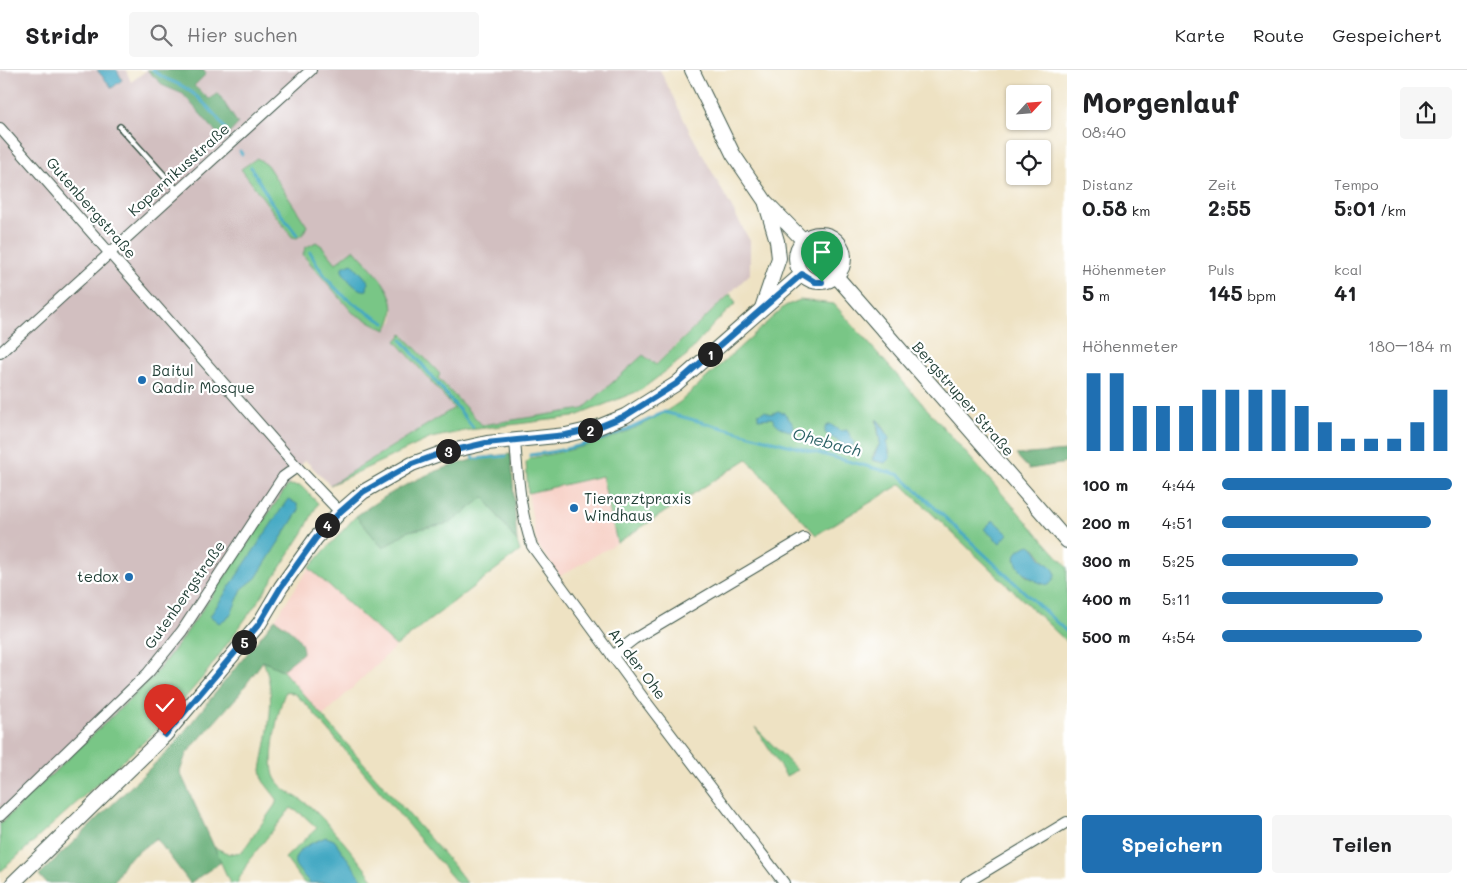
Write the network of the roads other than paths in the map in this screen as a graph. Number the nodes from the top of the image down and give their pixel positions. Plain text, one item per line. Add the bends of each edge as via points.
1 (310, 70) edge
2 (692, 70) edge
3 (120, 127) dead end
4 (0, 128) edge
5 (178, 191) junction
6 (765, 201) junction
7 (804, 241) junction
8 (111, 253) junction
9 (802, 274) junction
10 (836, 276) junction
11 (762, 308) junction
12 (0, 353) edge
13 (515, 441) junction
14 (297, 467) junction
15 (340, 512) junction
16 (804, 538) dead end
17 (1067, 541) edge
18 (612, 656) junction
19 (0, 816) edge
20 (1067, 822) edge
21 (13, 883) edge
22 (784, 883) edge
23 (966, 883) edge

1 - 5 street, Kopernikusstraße
2 - 6 main road via 733,154
3 - 5 lane
4 - 8 street, Gutenbergstraße
5 - 8 street, Kopernikusstraße
6 - 7 main road
6 - 11 main road via 779,258
7 - 9 main road via 796,253
7 - 10 main road via 810,236 825,235 838,242 844,256
8 - 12 street, Kopernikusstraße
8 - 14 street, Gutenbergstraße
9 - 10 main road via 815,282
9 - 11 main road
10 - 17 main road, Bergstruper Straße
11 - 13 main road via 676,384 625,416 596,428 566,435
13 - 15 main road via 464,447 412,464 363,492
13 - 18 street, An der Ohe via 520,501 532,546
14 - 15 street, Gutenbergstraße
14 - 19 street, Gutenbergstraße via 283,477 182,631 148,673
15 - 21 main road via 308,548 259,624 165,735
16 - 18 street via 634,639
18 - 22 street, An der Ohe
20 - 23 street

